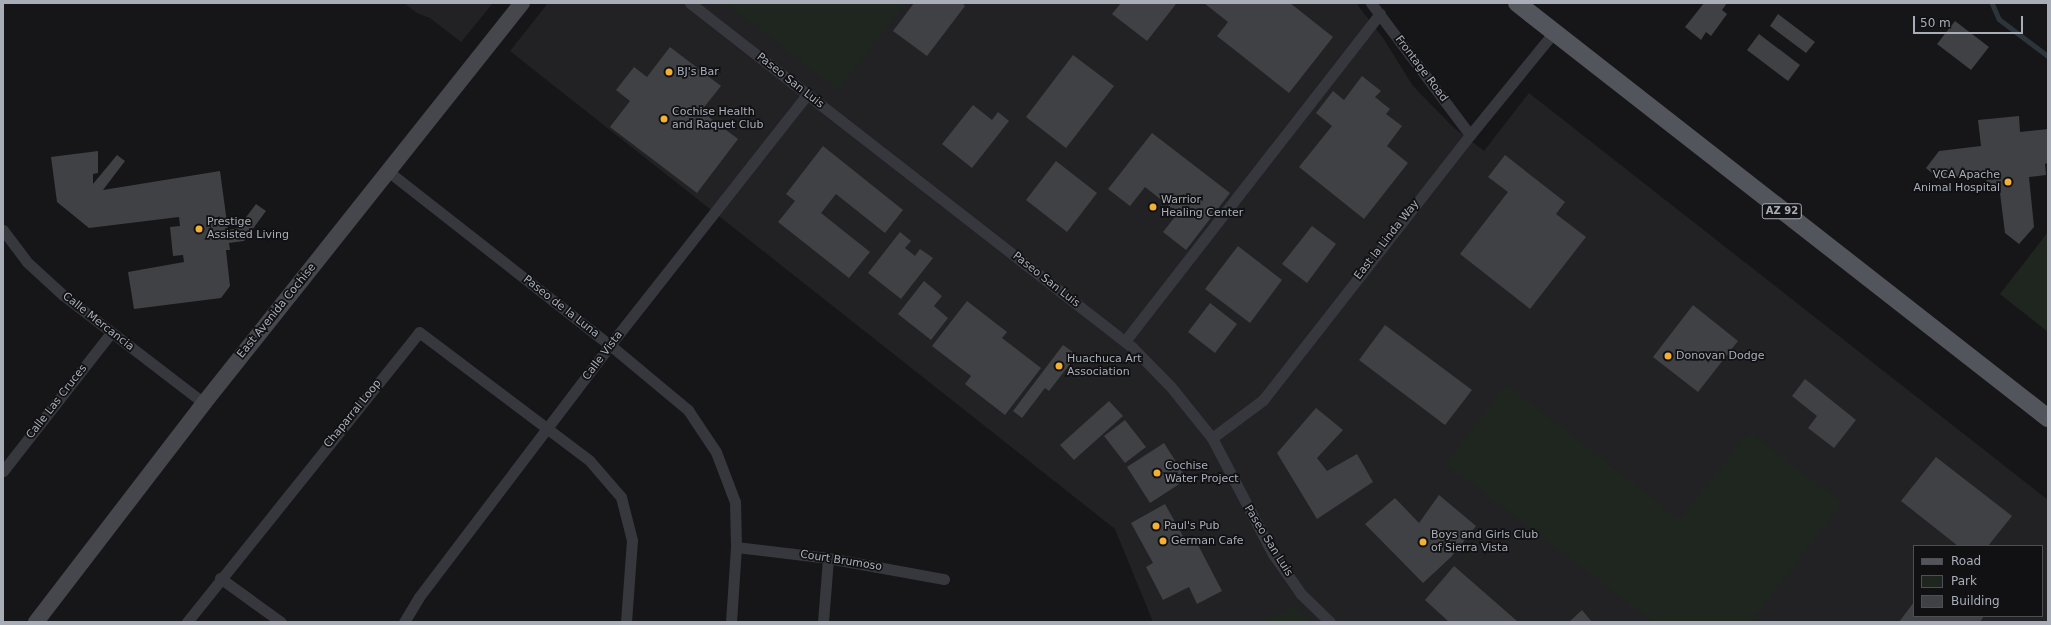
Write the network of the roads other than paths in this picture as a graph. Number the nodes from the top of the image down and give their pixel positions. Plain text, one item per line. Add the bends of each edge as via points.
1 (522, 3) edge
2 (690, 3) edge
3 (1371, 3) edge
4 (1517, 3) edge
5 (1380, 14) junction
6 (1554, 32) junction
7 (807, 95) junction
8 (1470, 135) junction
9 (388, 172) junction
10 (3, 230) edge
11 (111, 333) junction
12 (1125, 341) junction
13 (610, 345) junction
14 (204, 403) junction
15 (2048, 418) edge
16 (549, 428) junction
17 (1212, 438) junction
18 (3, 471) edge
19 (736, 547) junction
20 (828, 558) junction
21 (220, 578) junction
22 (944, 579) dead end
23 (36, 622) edge
24 (186, 622) edge
25 (281, 622) edge
26 (404, 622) edge
27 (626, 622) edge
28 (731, 622) edge
29 (823, 622) edge
30 (1330, 622) edge

1 - 9 street, East Avenida Cochise
2 - 7 street, Paseo San Luis
3 - 5 street, Frontage Road
4 - 6 main road, AZ 92 / AZ 92
5 - 8 street, Frontage Road
5 - 12 street
6 - 8 street, East la Linda Way
6 - 15 main road, AZ 92 / AZ 92
7 - 12 street, Paseo San Luis
7 - 13 street, Calle Vista
8 - 17 street, East la Linda Way via 1263,400
9 - 13 street, Paseo de la Luna
9 - 14 street, East Avenida Cochise
10 - 11 street, Calle Mercancia via 27,262
11 - 14 street, Calle Mercancia
11 - 18 street, Calle Las Cruces
12 - 17 street, Paseo San Luis via 1171,386
13 - 16 street, Calle Vista
13 - 19 street, Paseo de la Luna via 688,410 716,452 735,502
14 - 23 street, East Avenida Cochise
16 - 21 street, Chaparral Loop via 419,332
16 - 26 street, Calle Vista via 419,597
16 - 27 street via 589,460 621,497 632,540
17 - 30 street, Paseo San Luis via 1273,554 1301,594
19 - 20 street, Court Brumoso
19 - 28 street, Paseo de la Luna
20 - 22 street, Court Brumoso
20 - 29 street
21 - 24 street, Chaparral Loop
21 - 25 street

